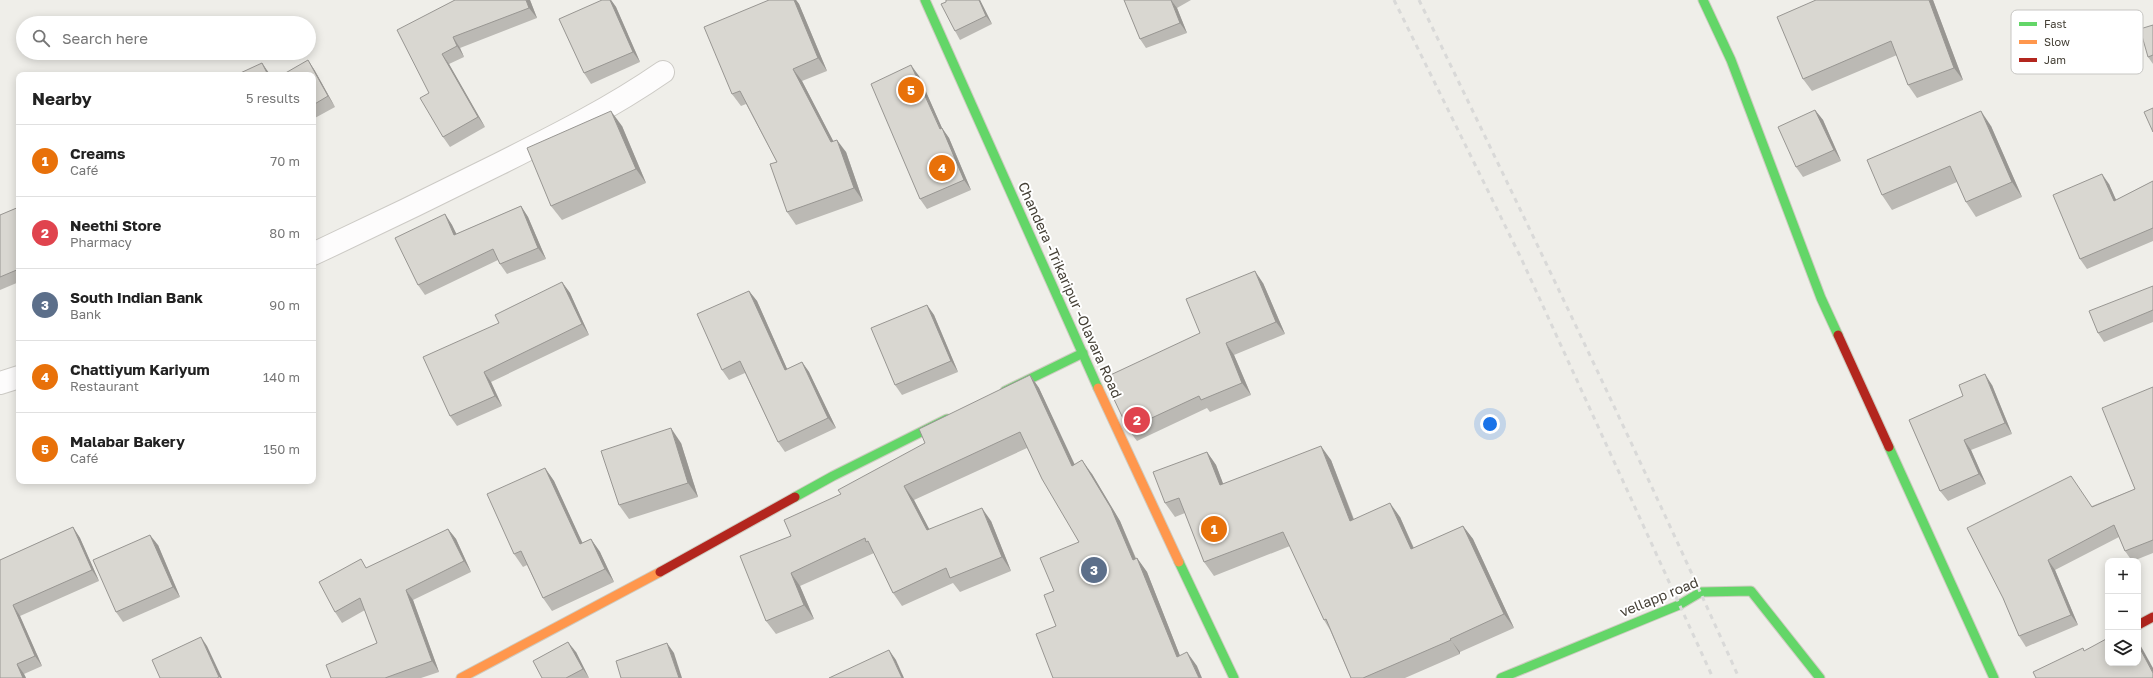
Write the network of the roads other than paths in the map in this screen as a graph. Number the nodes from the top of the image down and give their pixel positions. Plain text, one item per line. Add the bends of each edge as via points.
1 (925, 0) edge
2 (1703, 0) edge
3 (663, 72) dead end
4 (316, 253) edge
5 (1083, 353) junction
6 (16, 378) edge
7 (0, 384) edge
8 (994, 396) edge
9 (952, 416) edge
10 (2153, 617) edge
11 (2141, 623) edge
12 (461, 678) edge
13 (1234, 678) edge
14 (1501, 678) edge
15 (1820, 678) edge
16 (1994, 678) edge

1 - 5 street, Chandera -Trikaripur -Olavara Road
2 - 16 street via 1731,60 1821,298
3 - 4 street via 625,98 559,134 427,201
5 - 8 street
5 - 13 street, Chandera -Trikaripur -Olavara Road
6 - 7 street
9 - 12 street via 833,476 710,546
10 - 11 street
14 - 15 street, vellapp road via 1679,605 1701,592 1751,591

